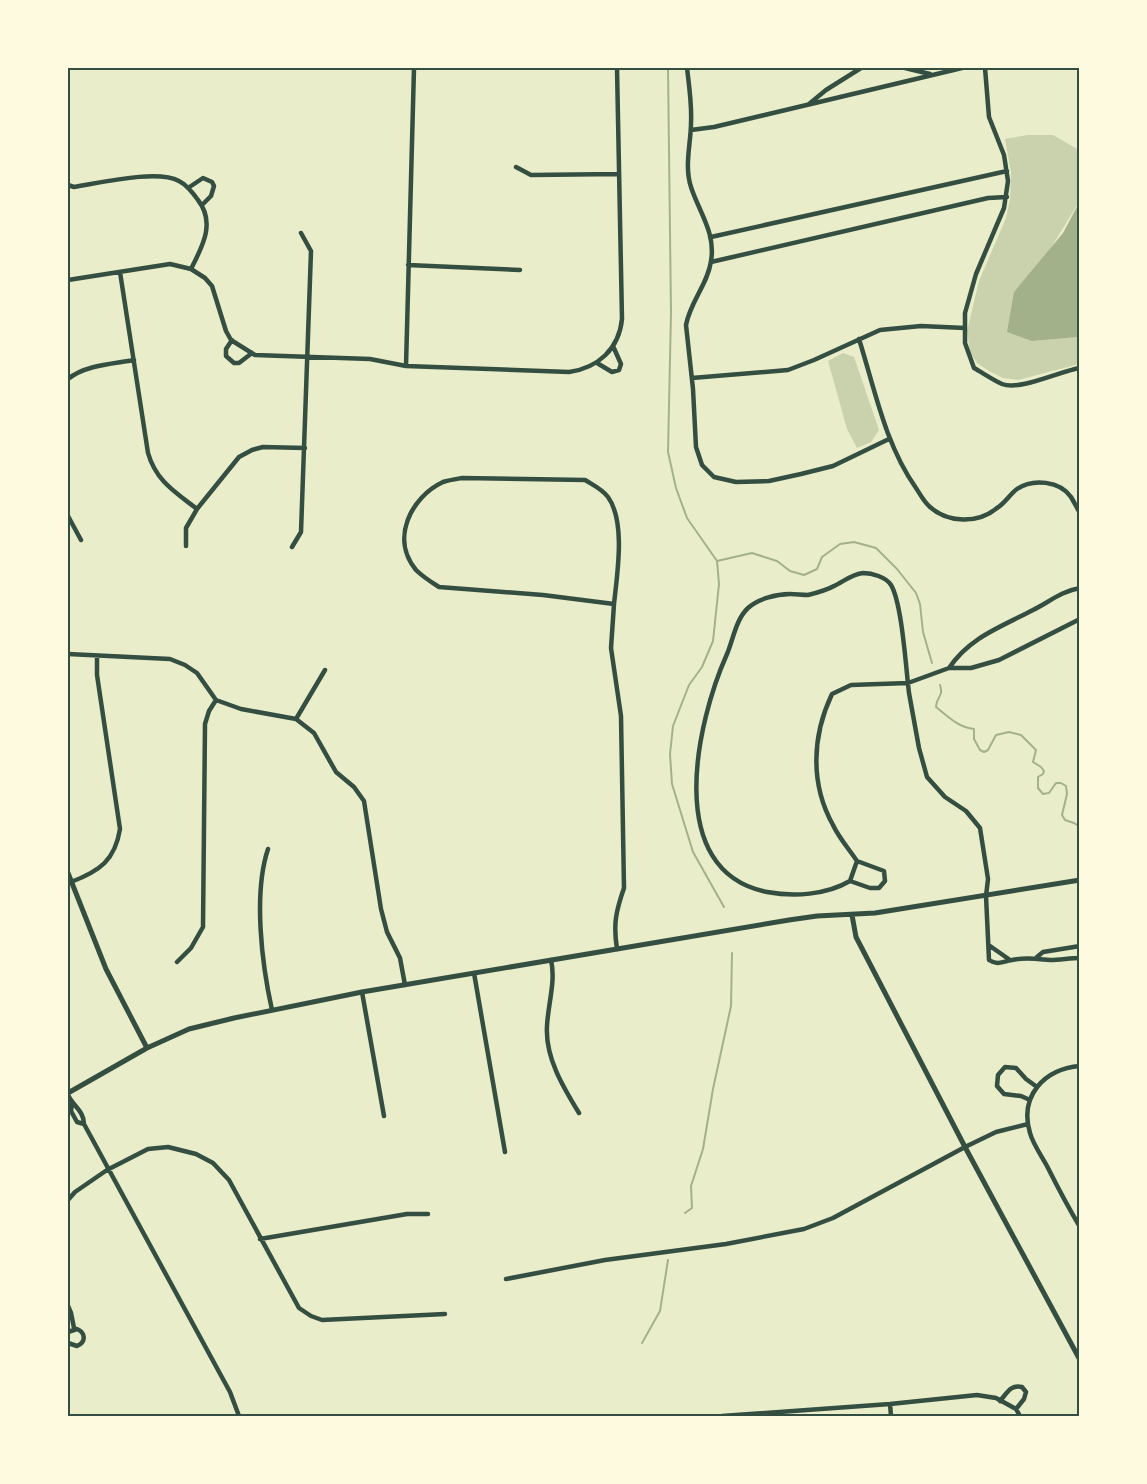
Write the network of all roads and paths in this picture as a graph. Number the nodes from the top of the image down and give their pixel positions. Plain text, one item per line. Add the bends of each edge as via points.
1 (414, 68) edge
2 (617, 68) edge
3 (687, 68) edge
4 (861, 68) edge
5 (905, 68) edge
6 (962, 68) edge
7 (985, 68) edge
8 (930, 74) junction
9 (809, 105) junction
10 (691, 130) junction
11 (516, 167) dead end
12 (1007, 171) junction
13 (619, 174) junction
14 (68, 185) edge
15 (188, 188) junction
16 (1007, 196) junction
17 (202, 205) junction
18 (301, 233) dead end
19 (711, 237) junction
20 (711, 262) junction
21 (408, 264) junction
22 (191, 269) junction
23 (520, 270) dead end
24 (120, 272) junction
25 (68, 280) edge
26 (965, 328) junction
27 (859, 339) junction
28 (232, 340) junction
29 (613, 346) junction
30 (252, 354) junction
31 (309, 357) junction
32 (134, 360) junction
33 (597, 363) junction
34 (406, 366) junction
35 (1080, 368) edge
36 (68, 377) edge
37 (692, 378) junction
38 (889, 439) junction
39 (305, 448) junction
40 (197, 509) junction
41 (1080, 513) edge
42 (68, 516) edge
43 (81, 540) dead end
44 (186, 546) dead end
45 (292, 547) dead end
46 (1080, 588) edge
47 (614, 604) junction
48 (1080, 619) edge
49 (68, 654) edge
50 (97, 656) junction
51 (949, 668) junction
52 (325, 670) dead end
53 (908, 683) junction
54 (216, 700) junction
55 (296, 719) junction
56 (268, 849) dead end
57 (857, 861) junction
58 (68, 873) edge
59 (1080, 880) edge
60 (850, 881) junction
61 (71, 882) junction
62 (986, 896) junction
63 (852, 915) junction
64 (990, 946) junction
65 (1080, 946) edge
66 (617, 949) junction
67 (1037, 957) junction
68 (1080, 958) edge
69 (550, 960) junction
70 (1010, 960) junction
71 (177, 963) dead end
72 (474, 973) junction
73 (405, 985) junction
74 (362, 992) junction
75 (272, 1010) junction
76 (147, 1048) junction
77 (1080, 1066) edge
78 (1037, 1087) junction
79 (68, 1094) edge
80 (1030, 1100) junction
81 (579, 1113) dead end
82 (384, 1116) dead end
83 (1028, 1124) junction
84 (965, 1147) junction
85 (505, 1152) dead end
86 (107, 1170) junction
87 (68, 1200) edge
88 (428, 1214) dead end
89 (1080, 1227) edge
90 (260, 1239) junction
91 (506, 1279) dead end
92 (68, 1306) edge
93 (445, 1314) dead end
94 (74, 1328) junction
95 (68, 1332) edge
96 (68, 1343) edge
97 (1080, 1360) edge
98 (1000, 1401) junction
99 (890, 1404) junction
100 (1016, 1409) junction
101 (790, 1414) edge
102 (239, 1416) edge
103 (722, 1416) edge
104 (891, 1416) edge
105 (1020, 1416) edge

1 - 21 street
2 - 13 street
3 - 10 street
4 - 9 street
5 - 8 street
6 - 8 street
7 - 12 street via 989,117
8 - 9 street
9 - 10 street
10 - 19 street via 690,185
11 - 13 street via 531,175
12 - 16 street
12 - 19 street
13 - 29 street via 622,319
14 - 15 street via 157,176 180,181
15 - 17 street
15 - 17 street via 203,178 212,182 213,191
16 - 20 street
16 - 26 street via 976,274
17 - 22 street via 207,225 202,248
18 - 31 street via 311,251
19 - 20 street
20 - 37 street via 686,325
21 - 23 street
21 - 34 street
22 - 24 street via 170,264
22 - 28 street via 212,286
24 - 25 street
24 - 32 street
26 - 27 street via 921,326 880,330
26 - 35 street via 965,343 974,368 1005,385 1029,383
27 - 37 street via 788,370
27 - 38 street
28 - 30 street
28 - 30 street via 226,349 230,361 239,363
29 - 33 street
29 - 33 street via 621,364 619,370 612,372
30 - 31 street
31 - 34 street via 370,359
31 - 39 street
32 - 36 street
32 - 40 street via 151,464 161,480
33 - 34 street via 569,372
37 - 38 street via 698,456 708,472 722,480 769,481 801,474 833,466
38 - 41 street via 928,506 952,519 980,517 996,510 1018,488 1037,482 1062,489
39 - 40 street via 263,447 239,457
39 - 45 street via 301,532
40 - 44 street via 186,528
42 - 43 street
46 - 51 street via 1068,590 989,631 968,645
47 - 47 street via 616,512 608,497 585,480 445,481 417,502 408,517 404,542 408,554 415,569 439,587
47 - 66 street via 611,648 621,716 624,888 615,914
48 - 51 street via 999,660 971,668
49 - 50 street
50 - 54 street via 170,659 197,673
50 - 61 street via 120,829 114,852 95,871
51 - 53 street
52 - 55 street
53 - 57 street via 852,685 832,694 823,712 816,749 822,802
53 - 60 street via 902,630 891,585 879,576 864,573 808,595 765,598 747,609 716,678 698,757 696,786 705,843 716,862 732,878 756,890 779,894 836,890
53 - 62 street via 927,777 980,828 988,879
54 - 55 street
54 - 71 street via 205,724 203,927
55 - 73 street via 314,733 336,772 354,786 364,801 381,909 400,958
56 - 75 street via 261,882 262,953
57 - 60 street
57 - 60 street via 884,871 885,881 879,888
58 - 61 street
59 - 62 street
61 - 76 street via 106,969
62 - 63 street
62 - 64 street
63 - 66 street via 817,916
63 - 84 street via 856,937
64 - 70 street
64 - 70 street via 989,960
65 - 67 street via 1043,952
66 - 69 street
67 - 68 street
67 - 70 street
69 - 72 street
69 - 81 street via 554,972 546,1028 560,1083
72 - 73 street
72 - 85 street
73 - 74 street
74 - 75 street
74 - 82 street
75 - 76 street via 189,1029
76 - 79 street
77 - 78 street via 1057,1071
78 - 80 street
78 - 80 street via 1016,1068 1005,1067 998,1075 1000,1091
79 - 86 street via 71,1111 77,1122 84,1124
80 - 83 street
83 - 84 street via 1005,1129
83 - 89 street via 1033,1141
84 - 91 street via 833,1218 804,1229
84 - 97 street
86 - 87 street
86 - 90 street via 148,1149 168,1147 196,1154 213,1163 229,1180
86 - 102 street via 230,1392
88 - 90 street via 407,1214
90 - 93 street via 299,1308 311,1316 332,1320
92 - 94 street
94 - 95 street
94 - 96 street via 82,1332 83,1340 77,1347
98 - 99 street via 977,1395
98 - 100 street
98 - 100 street via 1016,1385 1022,1387 1026,1392
99 - 101 street
99 - 104 street
100 - 105 street
101 - 103 street

